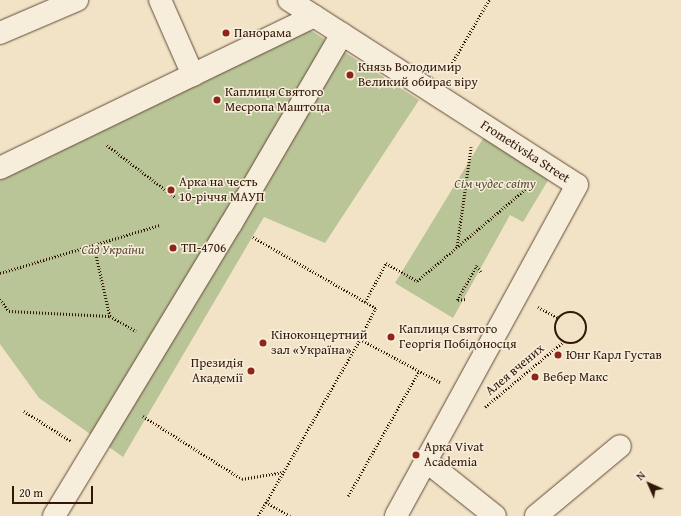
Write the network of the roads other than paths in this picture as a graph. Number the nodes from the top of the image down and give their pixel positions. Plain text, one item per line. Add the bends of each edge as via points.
1 (77, 0) edge
2 (160, 0) edge
3 (289, 0) edge
4 (314, 16) junction
5 (0, 33) edge
6 (342, 34) junction
7 (193, 75) junction
8 (0, 168) edge
9 (620, 446) dead end
10 (426, 461) junction
11 (54, 516) edge
12 (396, 516) edge
13 (495, 516) edge
14 (536, 516) edge

1 - 5 street
2 - 7 street
3 - 4 street, Frometivska Street
4 - 6 street, Frometivska Street
4 - 7 street
6 - 10 street, Frometivska Street via 577,185
6 - 11 street via 231,224
7 - 8 street
9 - 14 street
10 - 12 street, Frometivska Street
10 - 13 street

